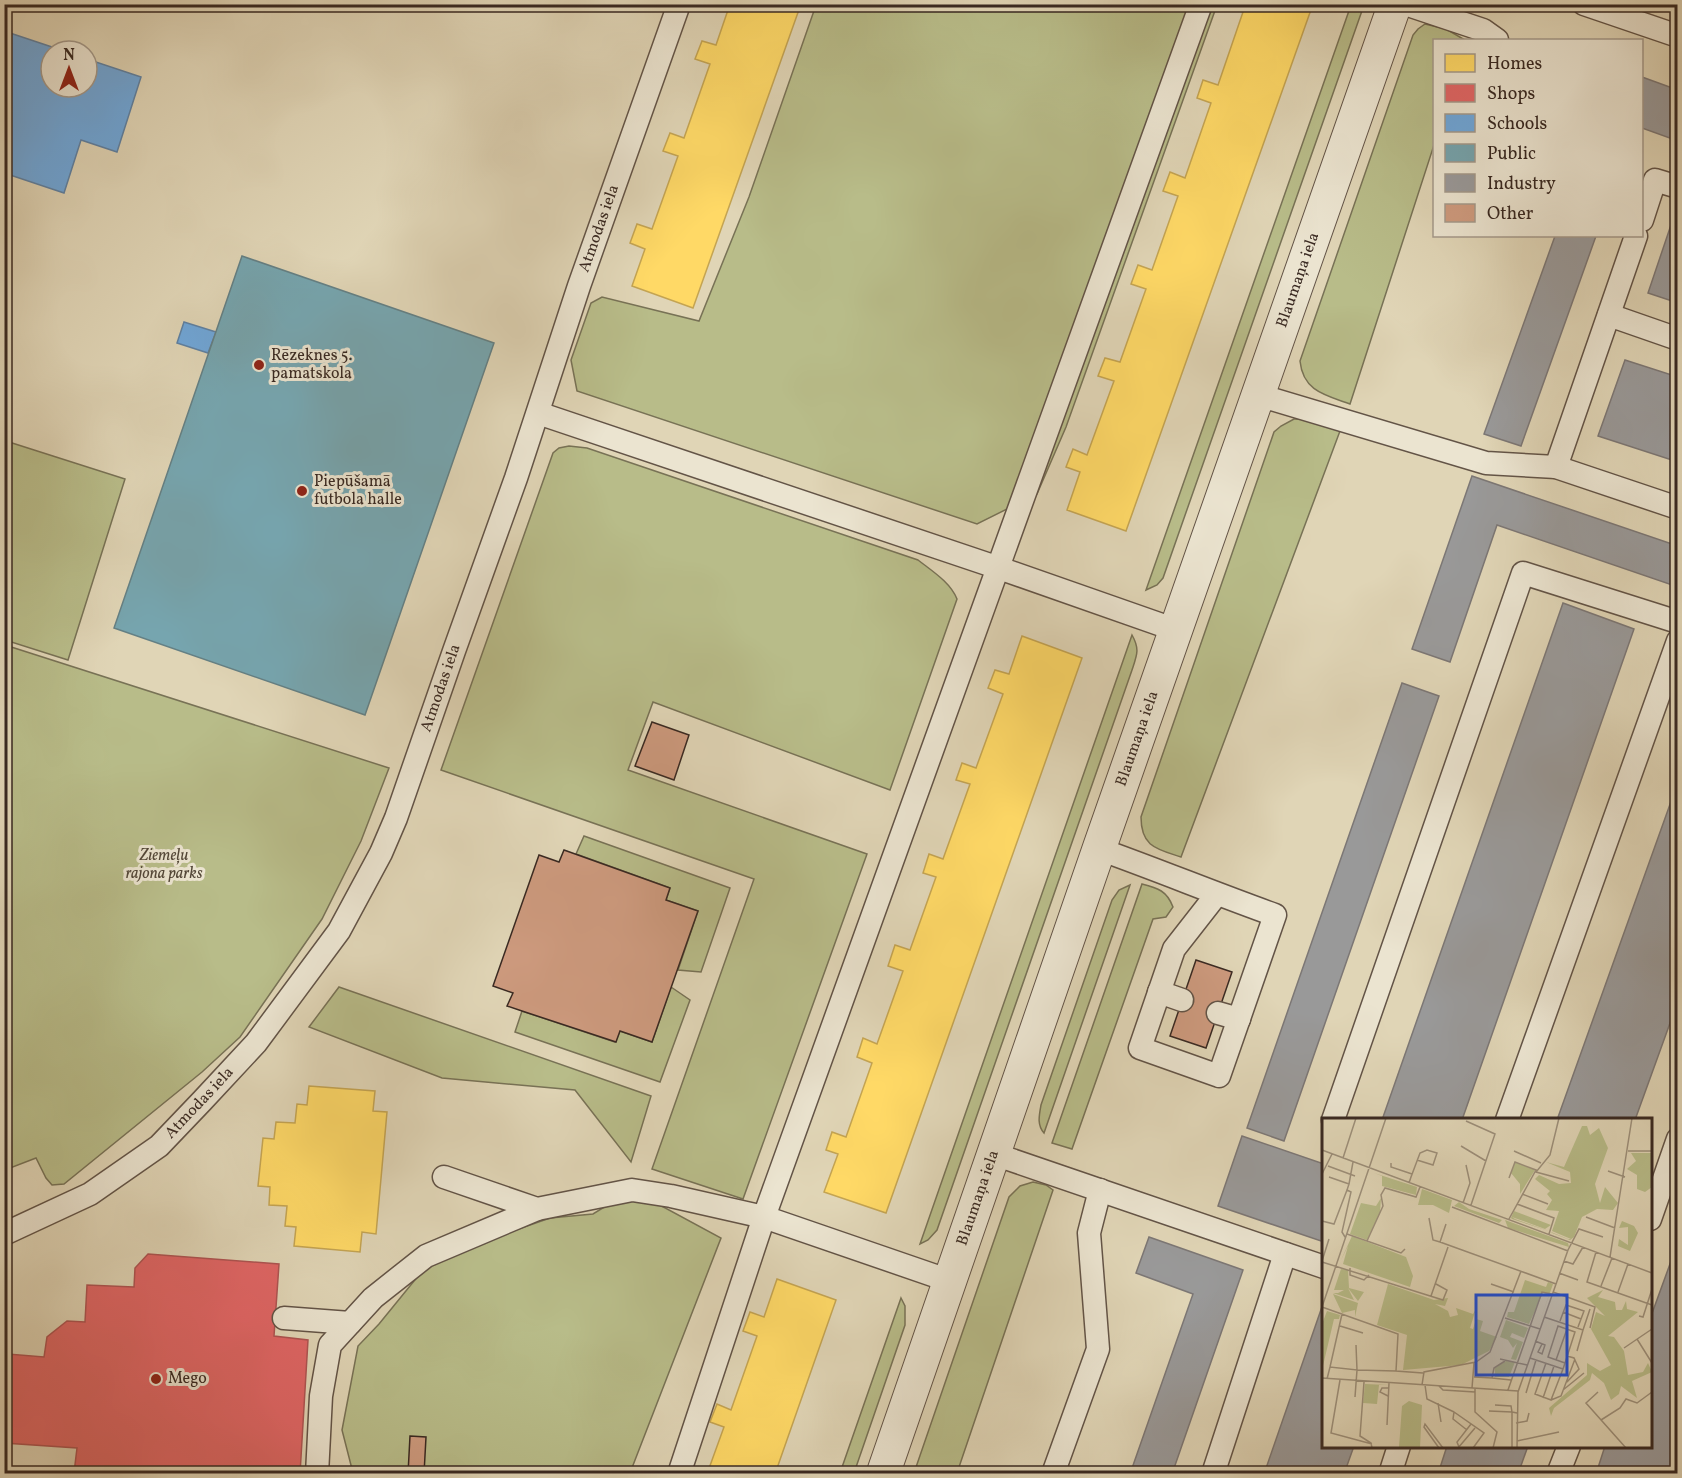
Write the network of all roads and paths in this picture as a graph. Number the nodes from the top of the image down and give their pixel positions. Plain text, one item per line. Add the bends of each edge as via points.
1 (679, 4) edge
2 (1201, 4) edge
3 (1395, 4) edge
4 (1406, 4) edge
5 (1584, 4) edge
6 (1677, 36) edge
7 (1496, 39) edge
8 (1677, 187) edge
9 (1643, 214) edge
10 (1636, 237) edge
11 (1609, 315) junction
12 (1677, 339) edge
13 (1258, 395) junction
14 (538, 412) junction
15 (1556, 468) junction
16 (1677, 508) edge
17 (999, 568) junction
18 (1677, 622) edge
19 (1176, 630) junction
20 (1677, 641) edge
21 (1099, 849) junction
22 (1217, 894) junction
23 (1160, 992) junction
24 (1182, 1000) dead end
25 (1333, 1118) edge
26 (1507, 1118) edge
27 (1677, 1139) edge
28 (994, 1154) junction
29 (444, 1178) dead end
30 (1100, 1190) junction
31 (537, 1209) junction
32 (1652, 1213) edge
33 (764, 1217) junction
34 (4, 1234) edge
35 (1285, 1254) junction
36 (1322, 1268) edge
37 (950, 1281) junction
38 (284, 1318) dead end
39 (350, 1323) junction
40 (1398, 1448) edge
41 (1568, 1448) edge
42 (317, 1473) edge
43 (679, 1473) edge
44 (883, 1473) edge
45 (1053, 1473) edge
46 (1213, 1473) edge
47 (1390, 1473) edge
48 (1558, 1473) edge

1 - 14 lane, Atmodas iela
2 - 17 lane
3 - 13 street, Blaumaņa iela
4 - 7 lane via 1483,30
5 - 6 lane
8 - 9 lane via 1655,180
10 - 11 lane
11 - 12 lane
11 - 15 lane
13 - 15 lane via 1486,463
13 - 19 street, Blaumaņa iela
14 - 17 lane
14 - 34 lane, Atmodas iela via 396,818 339,931 256,1043 159,1146 90,1194
15 - 16 lane
17 - 19 lane
17 - 33 lane
18 - 25 lane via 1523,573
19 - 21 street, Blaumaņa iela
20 - 26 lane
21 - 22 lane
21 - 28 street, Blaumaņa iela
22 - 23 lane via 1174,949
22 - 23 lane via 1275,915 1228,1016 1220,1076 1140,1048
23 - 24 lane
27 - 32 lane
28 - 30 lane
28 - 37 street, Blaumaņa iela
29 - 31 lane
30 - 35 lane
30 - 45 lane via 1089,1233 1098,1348
31 - 33 lane via 632,1190
31 - 39 lane via 426,1256 373,1298
33 - 37 lane
33 - 43 lane
35 - 36 lane
35 - 46 lane
37 - 44 street, Blaumaņa iela
38 - 39 lane
39 - 42 lane via 330,1345 321,1396
40 - 47 lane
41 - 48 lane

